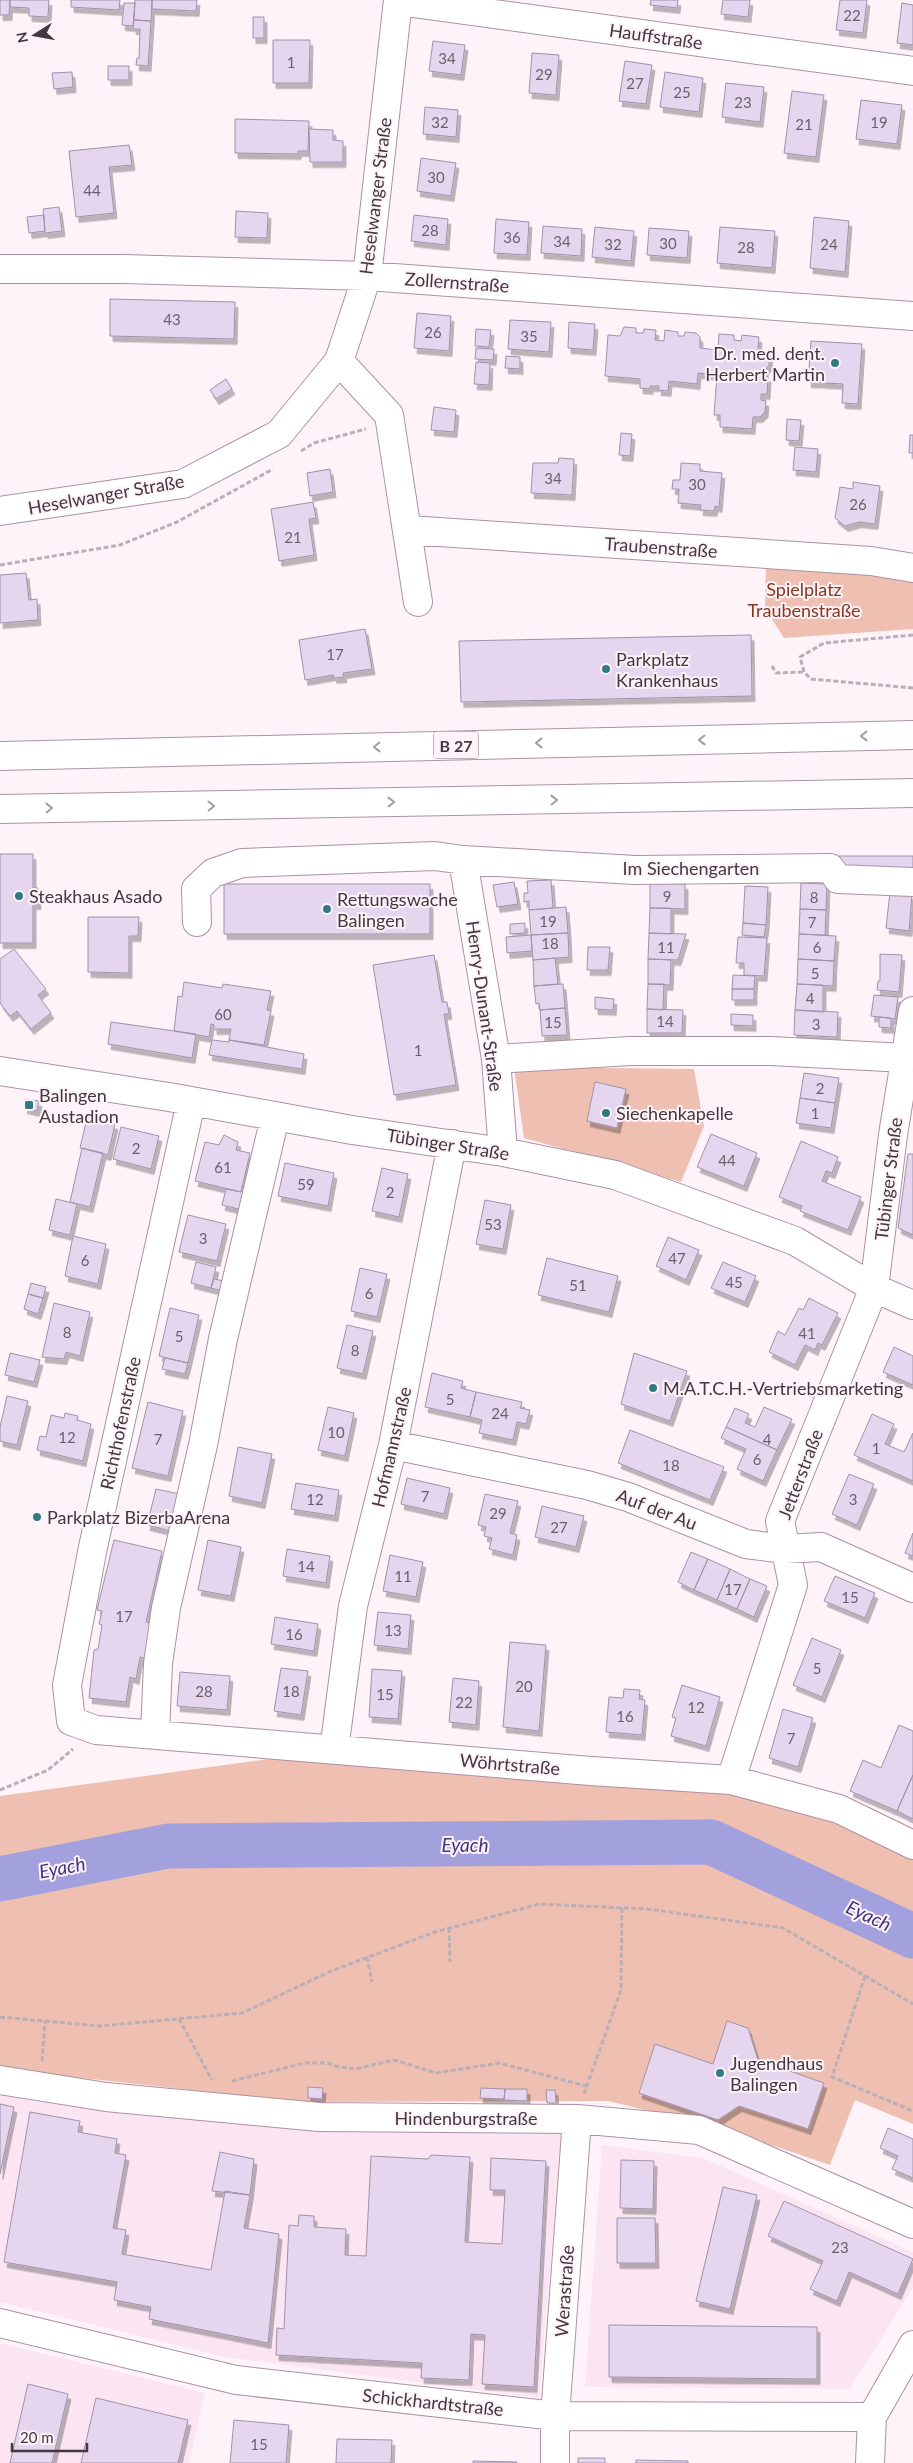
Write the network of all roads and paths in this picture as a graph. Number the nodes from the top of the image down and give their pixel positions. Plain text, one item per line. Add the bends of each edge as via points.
1 (398, 0) edge
2 (913, 71) edge
3 (0, 269) edge
4 (367, 276) junction
5 (913, 316) edge
6 (339, 361) junction
7 (0, 511) edge
8 (409, 530) junction
9 (913, 568) edge
10 (418, 602) dead end
11 (913, 635) edge
12 (772, 666) dead end
13 (804, 672) junction
14 (913, 688) edge
15 (913, 735) edge
16 (0, 756) edge
17 (913, 794) edge
18 (0, 809) edge
19 (463, 860) junction
20 (913, 882) edge
21 (197, 922) dead end
22 (913, 1012) edge
23 (496, 1058) junction
24 (906, 1058) junction
25 (0, 1071) edge
26 (191, 1102) junction
27 (275, 1117) junction
28 (903, 1137) edge
29 (452, 1144) junction
30 (503, 1152) junction
31 (874, 1288) junction
32 (913, 1305) edge
33 (393, 1445) junction
34 (785, 1549) junction
35 (913, 1588) edge
36 (96, 1730) junction
37 (155, 1733) junction
38 (334, 1750) junction
39 (731, 1780) junction
40 (0, 1790) edge
41 (913, 1845) edge
42 (622, 1906) junction
43 (449, 1928) junction
44 (367, 1957) junction
45 (450, 1962) dead end
46 (865, 1976) junction
47 (372, 1982) dead end
48 (913, 2004) edge
49 (0, 2017) edge
50 (179, 2019) junction
51 (45, 2021) junction
52 (0, 2080) edge
53 (217, 2083) dead end
54 (224, 2083) dead end
55 (39, 2086) junction
56 (586, 2086) junction
57 (913, 2111) edge
58 (577, 2119) junction
59 (913, 2224) edge
60 (0, 2323) edge
61 (913, 2345) edge
62 (555, 2416) junction
63 (872, 2417) junction
64 (555, 2463) edge
65 (870, 2463) edge

1 - 2 main road, Hauffstraße
1 - 4 main road, Heselwanger Straße
3 - 4 main road, Zollernstraße
4 - 5 main road, Zollernstraße
4 - 6 main road, Heselwanger Straße
6 - 7 main road, Heselwanger Straße via 278,434 183,484
6 - 8 main road via 389,415
8 - 9 main road, Traubenstraße via 870,561
8 - 10 main road
11 - 13 path via 824,643 800,657
12 - 13 path via 776,673
13 - 14 path via 811,679 824,681
15 -> 16 main road, B 27
18 -> 17 main road
19 - 20 main road, Im Siechengarten via 635,870 830,868 838,879
19 - 21 main road, Im Siechengarten via 435,856 242,863 213,873 196,889
19 - 23 main road, Henry-Dunant-Straße
22 - 24 main road, Tübinger Straße
23 - 24 main road via 630,1051 772,1052
23 - 30 main road, Henry-Dunant-Straße
24 - 28 main road, Tübinger Straße
25 - 26 main road, Tübinger Straße
26 - 27 main road, Tübinger Straße
26 - 36 main road, Richthofenstraße via 93,1547 67,1685 71,1721
27 - 29 main road, Tübinger Straße
27 - 37 main road via 225,1330 166,1608 158,1664
28 - 31 main road, Tübinger Straße
29 - 30 main road, Tübinger Straße
29 - 33 main road, Hofmannstraße
30 - 31 main road, Tübinger Straße via 624,1178 795,1242
31 - 32 main road, Tübinger Straße
31 - 34 main road, Jetterstraße via 780,1521
33 - 34 main road, Auf der Au via 586,1485 628,1497 746,1544
33 - 38 main road, Hofmannstraße via 352,1606
34 - 35 main road, Auf der Au via 821,1547
34 - 39 main road, Jetterstraße via 793,1585
36 - 37 main road, Wöhrtstraße
36 - 40 path via 48,1770
37 - 38 main road, Wöhrtstraße
38 - 39 main road, Wöhrtstraße
39 - 41 main road, Wöhrtstraße via 839,1809
42 - 43 path via 538,1904
42 - 46 path via 783,1928
42 - 56 path via 621,1990
43 - 44 path
43 - 45 path
44 - 47 path
44 - 50 path via 242,2013
46 - 48 path
46 - 57 path via 832,2076
49 - 51 path
50 - 51 path via 100,2026
50 - 53 path via 212,2081
51 - 55 path
52 - 55 main road, Hindenburgstraße
54 - 56 path via 304,2063 328,2063 355,2069 394,2060 436,2073 499,2063
55 - 58 main road, Hindenburgstraße via 106,2097 318,2117
56 - 58 path
58 - 59 main road, Hindenburgstraße via 699,2130
58 - 62 main road, Werastraße
60 - 62 main road, Schickhardtstraße via 236,2380
61 - 63 main road
62 - 63 main road, Schickhardtstraße
62 - 64 main road, Werastraße
63 - 65 main road

